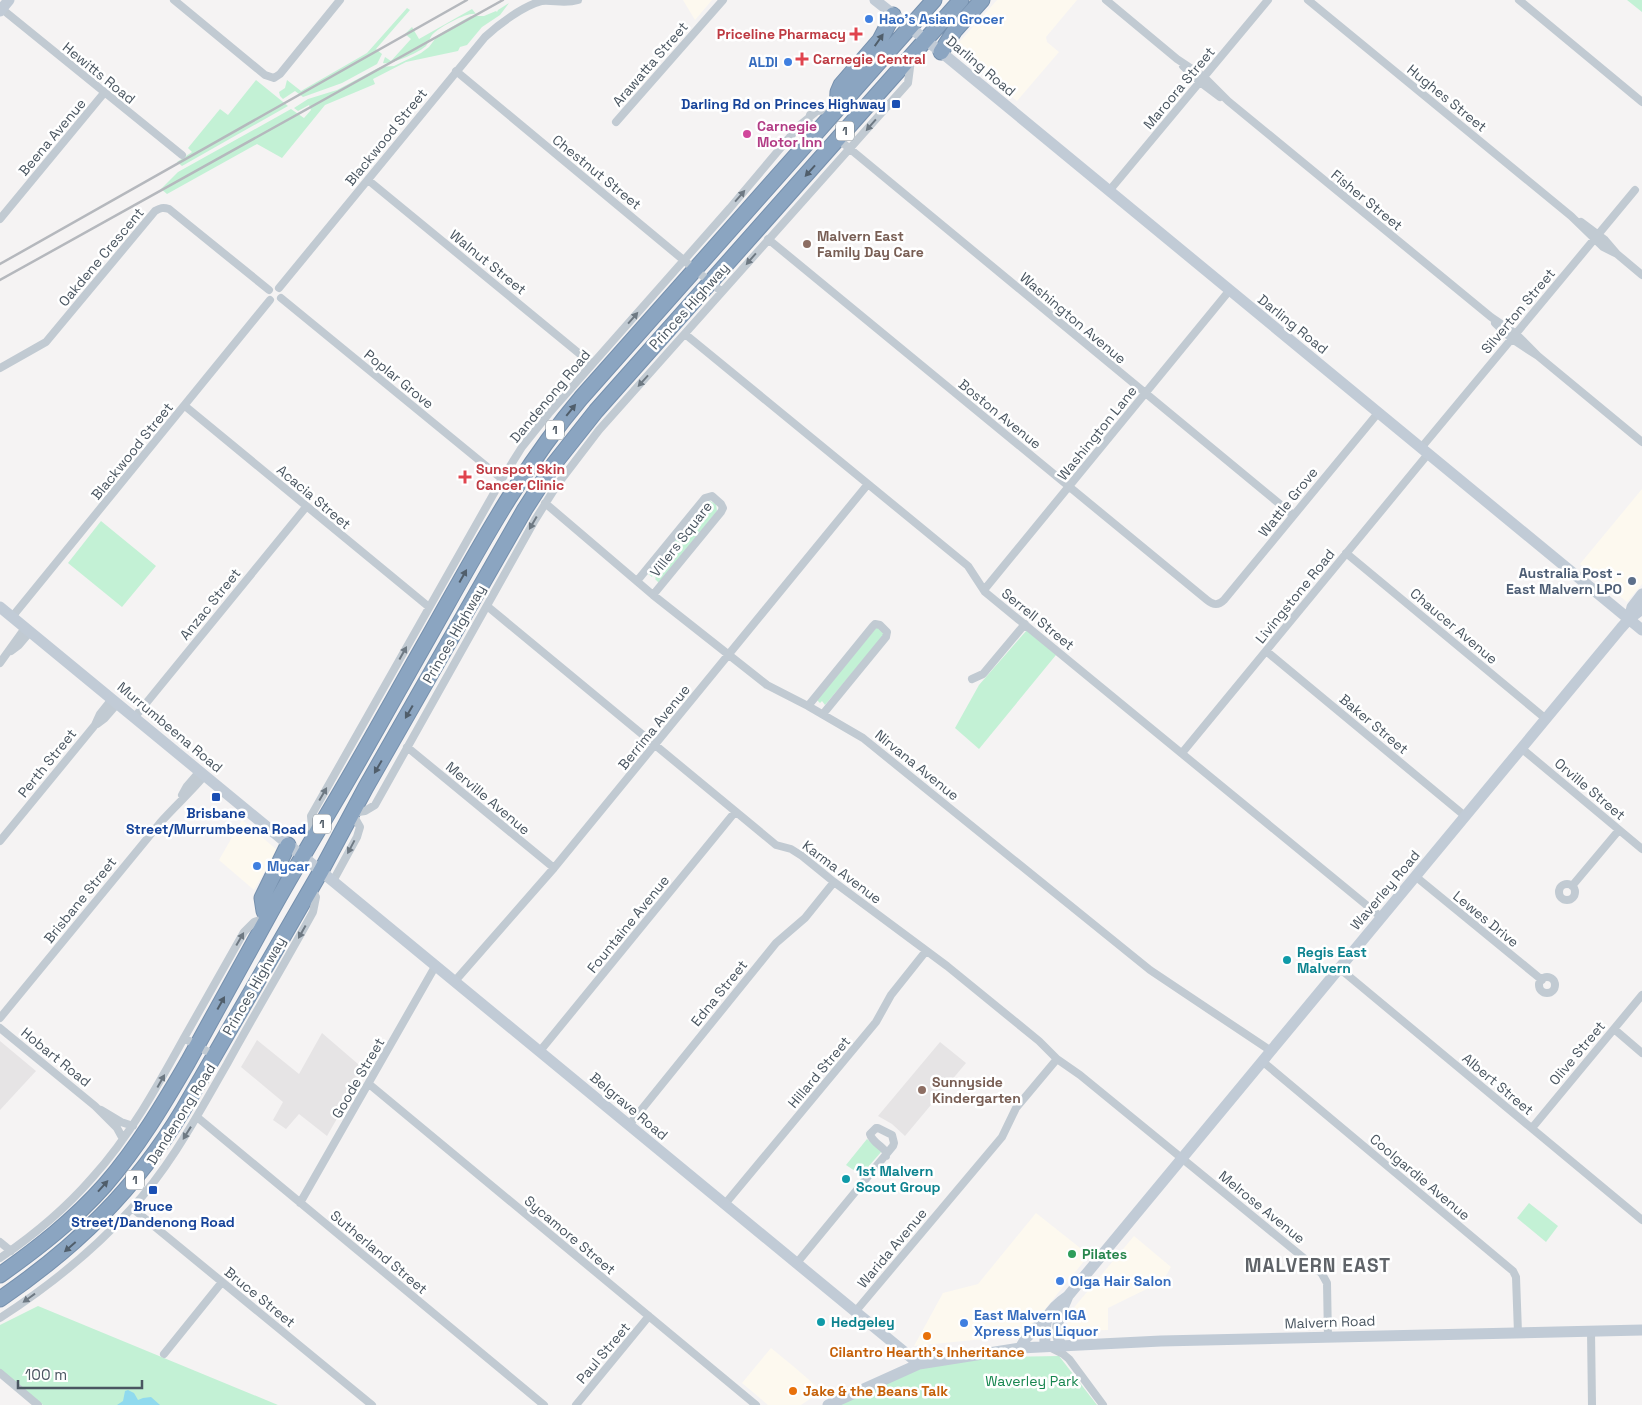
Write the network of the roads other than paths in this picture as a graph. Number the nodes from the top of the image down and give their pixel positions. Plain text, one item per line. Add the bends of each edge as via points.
1 (174, 0) edge
2 (340, 0) edge
3 (578, 0) edge
4 (723, 0) edge
5 (876, 0) edge
6 (960, 0) edge
7 (982, 0) edge
8 (1106, 0) edge
9 (1268, 0) edge
10 (1308, 0) edge
11 (1519, 0) edge
12 (926, 4) edge
13 (4, 7) edge
14 (893, 14) junction
15 (910, 28) junction
16 (926, 40) junction
17 (941, 52) junction
18 (912, 56) junction
19 (456, 72) junction
20 (1202, 80) junction
21 (104, 93) junction
22 (1642, 102) edge
23 (838, 108) junction
24 (810, 115) junction
25 (616, 122) dead end
26 (838, 139) junction
27 (810, 140) junction
28 (849, 150) junction
29 (182, 156) dead end
30 (368, 180) junction
31 (1635, 190) dead end
32 (1109, 192) junction
33 (0, 219) edge
34 (1596, 237) junction
35 (768, 239) junction
36 (690, 264) junction
37 (1642, 274) edge
38 (716, 287) junction
39 (279, 288) junction
40 (269, 290) junction
41 (1229, 291) junction
42 (281, 298) junction
43 (270, 300) junction
44 (685, 334) junction
45 (1514, 336) junction
46 (592, 364) junction
47 (0, 368) edge
48 (1145, 394) junction
49 (185, 406) junction
50 (1378, 413) junction
51 (1642, 442) edge
52 (1424, 451) junction
53 (502, 479) junction
54 (868, 484) junction
55 (1069, 486) junction
56 (545, 503) junction
57 (306, 507) junction
58 (1293, 515) junction
59 (485, 537) junction
60 (502, 548) junction
61 (1346, 554) junction
62 (637, 581) junction
63 (984, 590) junction
64 (654, 594) junction
65 (1642, 594) edge
66 (1217, 604) joint
67 (487, 606) junction
68 (0, 607) edge
69 (429, 607) junction
70 (1642, 610) edge
71 (12, 617) junction
72 (1629, 619) junction
73 (1024, 624) junction
74 (28, 630) junction
75 (1642, 630) edge
76 (1266, 652) junction
77 (729, 654) junction
78 (0, 663) edge
79 (972, 679) dead end
80 (115, 701) junction
81 (808, 706) junction
82 (823, 714) junction
83 (134, 718) junction
84 (1546, 719) junction
85 (361, 729) junction
86 (376, 729) junction
87 (654, 746) junction
88 (407, 747) junction
89 (1522, 748) junction
90 (1182, 753) junction
91 (202, 773) junction
92 (735, 812) junction
93 (352, 813) junction
94 (1465, 816) junction
95 (1619, 830) junction
96 (313, 839) junction
97 (0, 841) edge
98 (288, 845) junction
99 (1642, 849) edge
100 (302, 857) junction
101 (554, 868) junction
102 (320, 871) junction
103 (1415, 876) junction
104 (333, 881) junction
105 (834, 882) junction
106 (1572, 886) dead end
107 (1381, 917) junction
108 (268, 918) junction
109 (926, 951) junction
110 (436, 965) junction
111 (1339, 968) junction
112 (1542, 980) dead end
113 (455, 981) junction
114 (1642, 995) edge
115 (0, 1018) edge
116 (0, 1028) edge
117 (1614, 1029) junction
118 (191, 1041) junction
119 (540, 1051) junction
120 (1271, 1051) junction
121 (1642, 1053) edge
122 (221, 1059) junction
123 (1057, 1059) junction
124 (1262, 1061) junction
125 (369, 1084) junction
126 (95, 1106) junction
127 (197, 1117) junction
128 (629, 1125) junction
129 (133, 1126) junction
130 (1532, 1128) junction
131 (123, 1139) junction
132 (886, 1156) dead end
133 (1182, 1158) junction
134 (300, 1203) junction
135 (725, 1204) junction
136 (132, 1208) junction
137 (1642, 1220) edge
138 (0, 1242) edge
139 (10, 1251) junction
140 (0, 1258) edge
141 (796, 1264) junction
142 (0, 1275) edge
143 (222, 1282) junction
144 (1068, 1296) junction
145 (0, 1299) edge
146 (855, 1312) junction
147 (649, 1316) junction
148 (0, 1318) edge
149 (1046, 1318) junction
150 (1642, 1330) edge
151 (1591, 1331) junction
152 (1518, 1333) junction
153 (1328, 1338) junction
154 (1045, 1346) junction
155 (1020, 1348) junction
156 (1062, 1350) junction
157 (164, 1354) dead end
158 (918, 1364) junction
159 (0, 1374) edge
160 (38, 1405) edge
161 (372, 1405) edge
162 (544, 1405) edge
163 (576, 1405) edge
164 (756, 1405) edge
165 (828, 1405) edge
166 (1103, 1405) edge
167 (1592, 1405) edge

1 - 2 street via 266,75 274,78
3 - 19 street, Blackwood Street via 543,1 519,13 485,37
4 - 25 street, Arawatta Street
5 - 14 main road, Darling Road
6 - 16 highway, Princes Highway / 1
7 - 17 highway via 955,30
8 - 20 street, Fisher Street
9 - 20 street, Maroora Street
10 - 34 street, Hughes Street
11 - 22 street
12 - 15 highway, Princes Highway / 1
13 - 21 street, Hewitts Road
14 - 15 main road, Darling Road
23 -> 14 highway via 841,85 880,40
15 - 16 main road, Darling Road
15 - 23 highway, Princes Highway / 1
16 - 17 main road, Darling Road
16 - 18 highway, Princes Highway / 1
17 - 32 main road, Darling Road
18 - 26 highway, Princes Highway / 1
18 -> 28 street via 908,83
19 - 30 street, Blackwood Street
19 - 36 street, Chestnut Street
20 - 32 street, Maroora Street
20 - 45 street, Fisher Street
21 - 29 street, Hewitts Road
21 - 33 street, Beena Avenue
23 - 24 street
23 - 27 highway, Princes Highway / 1
24 - 27 street via 806,131
36 -> 24 street, Dandenong Road
26 - 28 street, Washington Avenue
26 -> 38 highway, Princes Highway / 1
27 - 36 highway, Princes Highway / 1
28 - 35 street
28 - 48 street, Washington Avenue
30 - 39 street, Blackwood Street
30 - 46 street, Walnut Street
31 - 34 street, Silverton Street
32 - 41 main road, Darling Road
34 - 37 street, Hughes Street via 1609,251
34 - 45 street, Silverton Street
35 -> 38 street
35 - 55 street, Boston Avenue
36 - 38 street, Chestnut Street
46 -> 36 street, Dandenong Road
59 -> 36 highway, Princes Highway / 1 via 555,430
38 - 44 street
38 - 60 highway, Princes Highway / 1 via 577,435 535,493
39 - 40 street
39 - 42 street
40 - 43 street
40 - 47 street, Oakdene Crescent via 169,209 159,208 46,342
41 - 48 street, Washington Lane
41 - 50 main road, Darling Road
42 - 43 street
42 - 53 street, Poplar Grove
43 - 49 street, Blackwood Street
44 - 54 street, Serrell Street
44 -> 56 street via 600,430
45 - 51 street, Fisher Street
45 - 52 street, Silverton Street
46 - 53 street, Dandenong Road via 532,433
48 - 55 street, Washington Lane
48 - 58 street, Washington Avenue
49 - 57 street, Acacia Street
49 - 71 street, Blackwood Street
50 - 52 main road, Darling Road
50 - 58 street, Wattle Grove
52 - 61 street, Livingstone Road
52 - 72 main road, Darling Road
53 - 69 street, Dandenong Road
54 - 63 street, Serrell Street via 968,566
54 - 77 street, Berrima Avenue
55 - 63 street, Washington Lane
55 - 66 street, Boston Avenue via 1207,600
56 - 62 street, Nirvana Avenue
56 -> 67 street
57 - 69 street, Acacia Street
57 - 83 street, Anzac Street
58 - 66 street, Wattle Grove via 1224,600
59 - 60 highway
86 -> 59 highway, Princes Highway / 1
60 -> 93 highway, Princes Highway / 1
61 - 76 street, Livingstone Road
61 - 84 street, Chaucer Avenue
62 - 64 street, Nirvana Avenue
62 - 64 street, Villers Square via 705,498 712,496 721,504 721,512
63 - 73 street, Serrell Street
64 - 77 street, Nirvana Avenue
65 - 72 main road, Waverley Road via 1632,607
67 - 87 street, Karma Avenue
67 - 88 street
68 - 71 main road, Murrumbeena Road
85 -> 69 street, Dandenong Road
70 - 72 main road, Waverley Road
71 - 74 main road, Murrumbeena Road
72 - 75 main road, Darling Road
72 - 84 main road, Waverley Road
73 - 79 street via 983,674
73 - 90 street, Serrell Street
74 - 78 street via 14,641
74 - 80 main road, Murrumbeena Road
76 - 90 street, Livingstone Road
76 - 94 street, Baker Street
77 - 81 street, Nirvana Avenue via 767,685
77 - 87 street, Berrima Avenue
80 - 83 main road, Murrumbeena Road
80 - 97 street, Perth Street via 100,714 95,725
81 - 82 street, Nirvana Avenue
81 - 82 street via 873,626 880,625 888,635
82 - 120 street, Nirvana Avenue via 863,738 1150,970
83 - 91 main road, Murrumbeena Road
84 - 89 main road, Waverley Road
85 - 86 street
96 -> 85 street, Dandenong Road via 310,816
86 - 96 highway, Princes Highway / 1
87 - 92 street, Karma Avenue
87 - 101 street, Berrima Avenue
88 - 93 street via 375,805
88 - 101 street, Merville Avenue
89 - 94 main road, Waverley Road
89 - 95 street, Orville Street
90 - 107 street, Serrell Street
91 - 98 main road, Murrumbeena Road
91 - 115 street, Brisbane Street via 188,786
92 - 105 street, Karma Avenue via 776,845 802,856
92 - 119 street, Fountaine Avenue
93 - 102 highway, Princes Highway / 1
93 -> 104 street via 360,827
94 - 103 main road, Waverley Road
95 - 99 street, Orville Street
95 - 106 street
96 - 100 highway, Princes Highway / 1
98 - 100 main road, Murrumbeena Road
98 - 108 highway via 262,898
100 - 102 main road, Murrumbeena Road
100 - 108 highway, Princes Highway / 1
101 - 113 street, Berrima Avenue
102 - 104 main road, Belgrave Road
102 -> 122 highway, Princes Highway / 1
103 - 107 main road, Waverley Road
103 - 112 street, Lewes Drive
104 - 110 main road, Belgrave Road
105 - 109 street, Karma Avenue
105 - 128 street, Edna Street via 805,918 776,943
107 - 111 main road, Waverley Road
118 -> 108 highway, Princes Highway / 1
109 - 123 street, Karma Avenue via 1038,1040
109 - 135 street, Hillard Street via 890,995 876,1022
110 - 113 main road, Belgrave Road
110 - 125 street, Goode Street
111 - 120 main road, Waverley Road
111 - 130 street, Albert Street
113 - 119 main road, Belgrave Road
114 - 117 street, Olive Street
116 - 126 street, Hobart Road
117 - 121 street
117 - 130 street, Olive Street
118 - 122 street, Dandenong Road
129 -> 118 street
142 -> 118 highway, Princes Highway / 1 via 76,1215 105,1184 145,1133 168,1096
119 - 128 main road, Belgrave Road
120 - 124 main road, Waverley Road
122 - 127 street, Dandenong Road
122 -> 145 highway, Princes Highway / 1 via 123,1194 74,1244
123 - 133 street, Karma Avenue
123 - 146 street, Warida Avenue via 1016,1108 1002,1137
124 - 133 main road, Waverley Road
124 - 152 street, Coolgardie Avenue via 1513,1271 1516,1276
125 - 134 street, Goode Street
125 - 147 street, Sycamore Street
126 - 129 street, Hobart Road
126 - 131 street, Hobart Road
127 - 134 street, Sutherland Street
127 -> 136 street, Dandenong Road
128 - 135 main road, Belgrave Road
129 - 131 street
130 - 137 street, Albert Street
131 - 139 street via 65,1207
132 - 141 street
133 - 144 main road, Waverley Road
133 - 153 street, Melrose Avenue via 1322,1274 1327,1289
134 - 162 street, Sutherland Street
135 - 141 main road, Belgrave Road
136 - 143 street, Bruce Street
136 -> 148 street, Dandenong Road via 79,1259
138 - 139 street
139 - 140 street
141 - 146 main road, Belgrave Road
143 - 157 street
143 - 161 street, Bruce Street
144 - 149 main road, Waverley Road via 1052,1308
144 - 156 main road, Waverley Road via 1058,1321
146 - 158 main road, Belgrave Road
147 - 163 street, Paul Street
147 - 164 street, Sycamore Street
149 - 154 main road
149 - 155 main road, Waverley Road
150 - 151 main road, Malvern Road
151 - 152 main road, Malvern Road
151 - 167 street
152 - 153 main road, Malvern Road
153 - 156 main road, Malvern Road via 1161,1341
154 - 155 main road, Malvern Road
154 - 156 main road, Malvern Road
155 - 158 main road
156 - 166 street
158 - 165 main road
159 - 160 street

